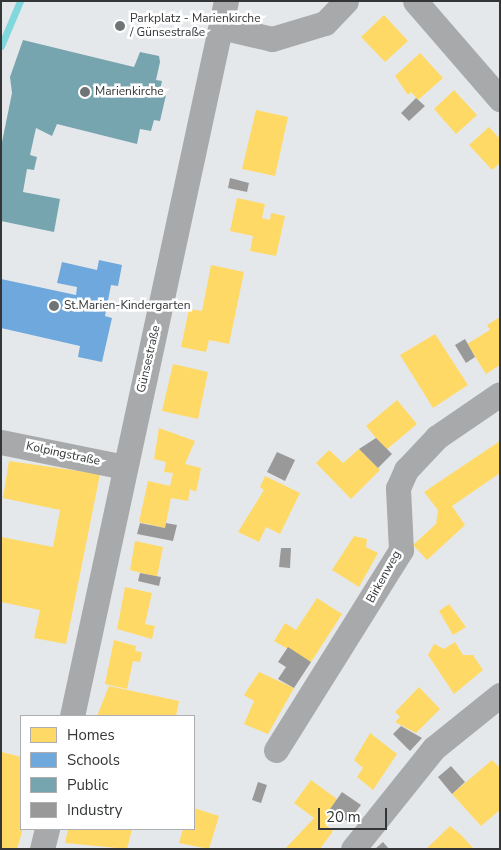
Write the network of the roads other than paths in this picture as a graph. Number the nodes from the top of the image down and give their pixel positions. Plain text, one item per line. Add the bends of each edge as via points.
1 (226, 1) edge
2 (346, 1) edge
3 (415, 1) edge
4 (221, 27) junction
5 (500, 100) edge
6 (500, 394) edge
7 (1, 442) edge
8 (124, 467) junction
9 (500, 695) edge
10 (72, 715) edge
11 (276, 750) dead end
12 (47, 830) edge
13 (42, 849) edge
14 (353, 849) edge

1 - 4 street, Günsestraße
2 - 4 street via 325,23 272,39
3 - 5 street
4 - 8 street, Günsestraße
6 - 11 street, Birkenweg via 437,437 406,470 398,488 401,550
7 - 8 street, Kolpingstraße
8 - 10 street, Günsestraße
9 - 14 street via 434,748
12 - 13 street

